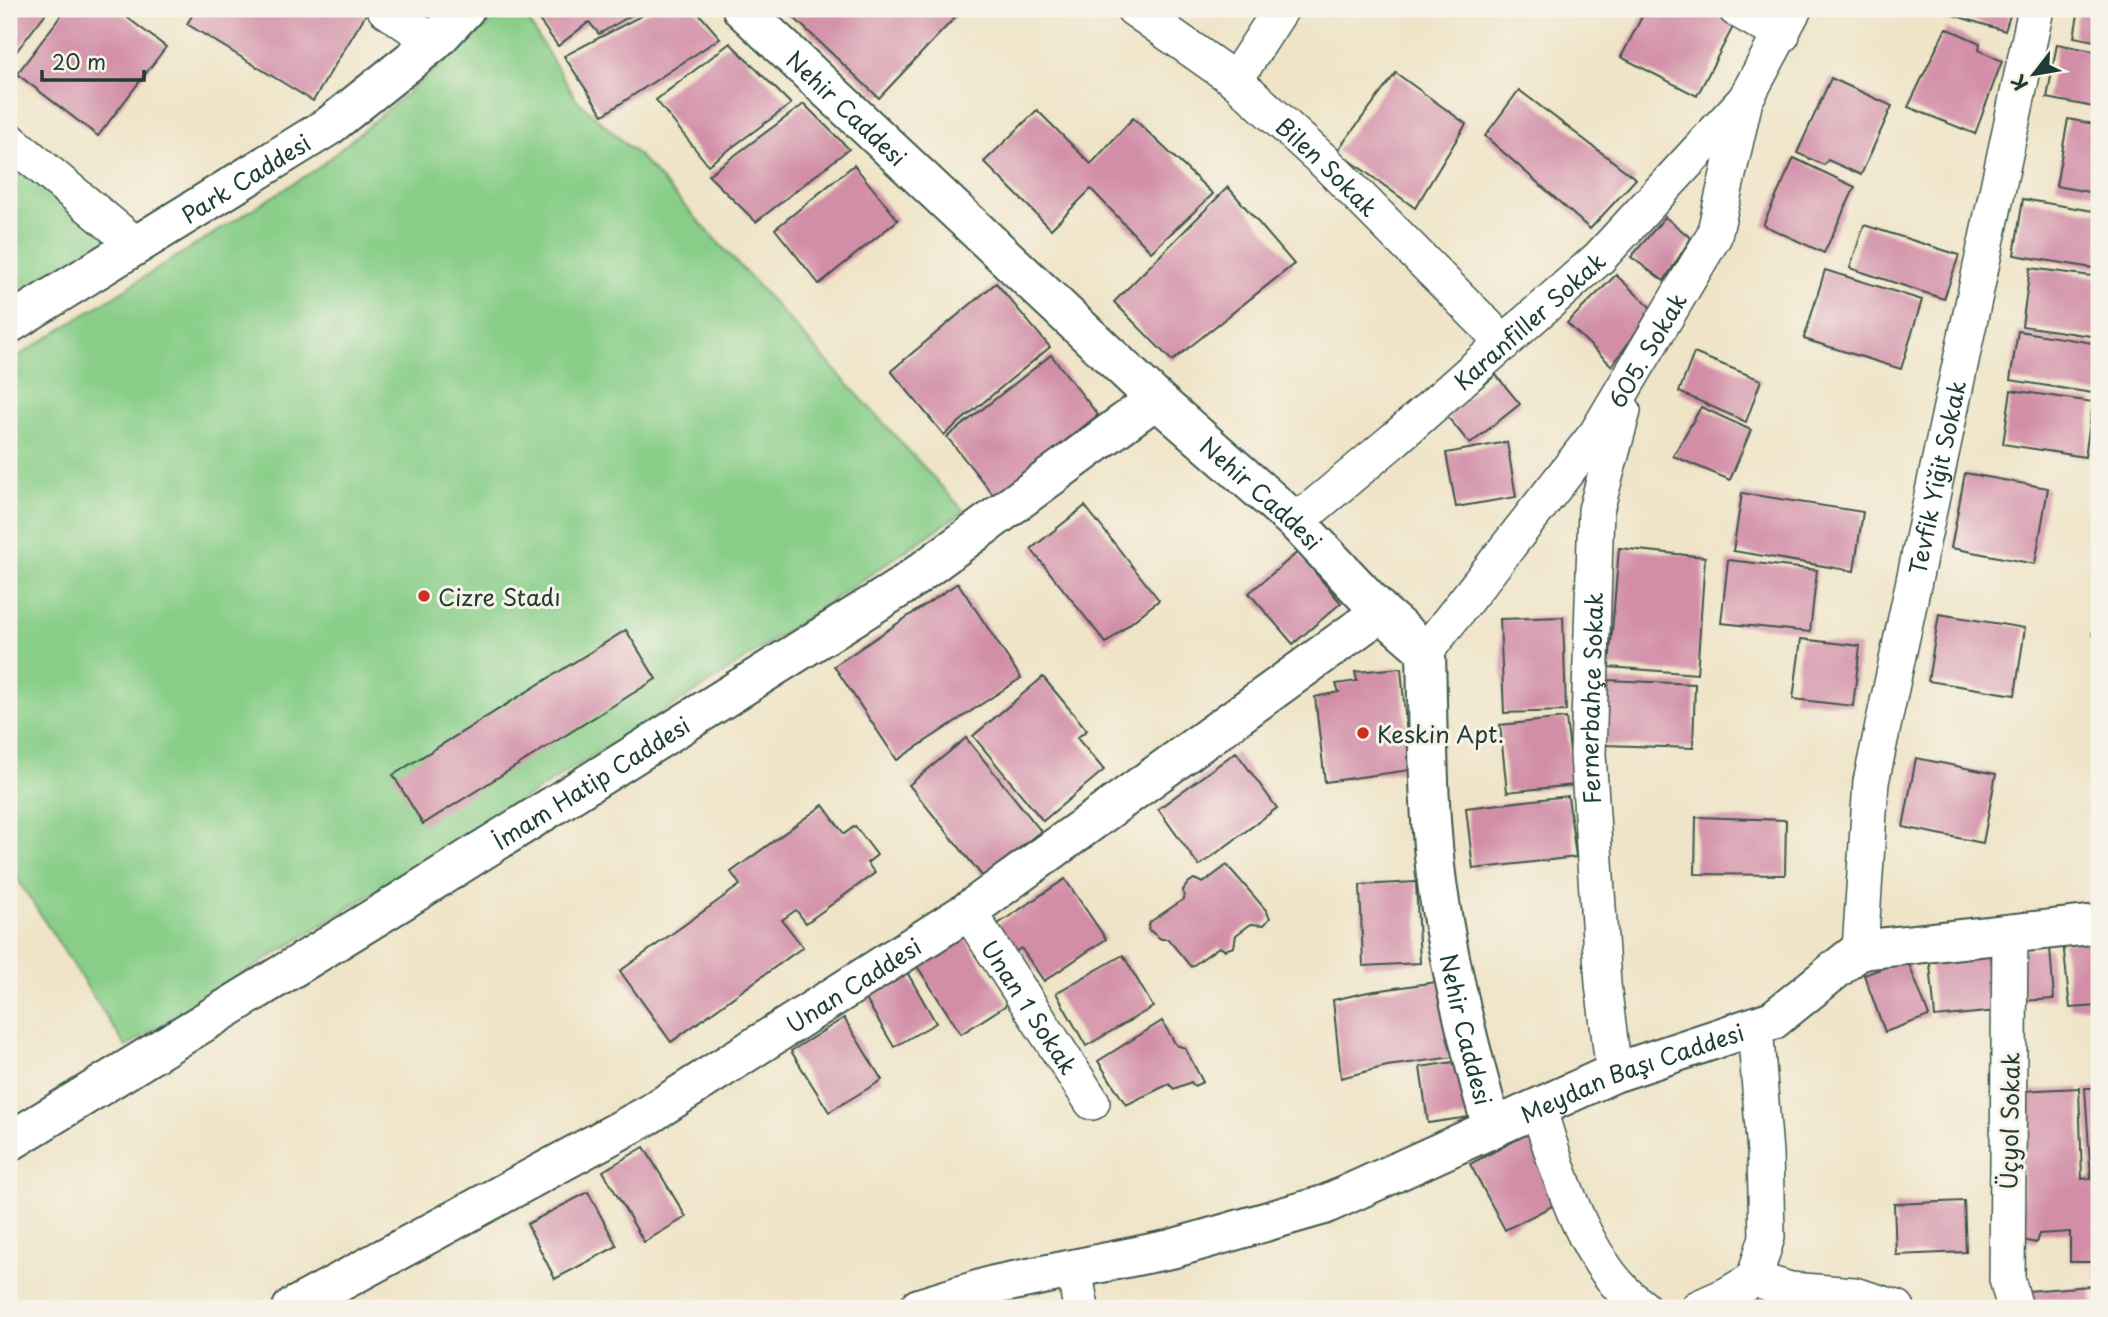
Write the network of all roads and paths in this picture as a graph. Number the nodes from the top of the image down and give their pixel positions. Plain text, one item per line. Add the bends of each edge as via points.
1 (385, 9) edge
2 (465, 9) edge
3 (742, 9) edge
4 (1134, 9) edge
5 (1281, 9) edge
6 (1736, 9) edge
7 (2036, 9) edge
8 (1788, 22) edge
9 (434, 42) junction
10 (1235, 80) junction
11 (1745, 100) junction
12 (9, 140) edge
13 (135, 244) junction
14 (9, 324) edge
15 (1504, 343) junction
16 (1635, 370) junction
17 (1156, 399) junction
18 (1296, 522) junction
19 (1381, 612) junction
20 (1426, 651) junction
21 (968, 911) junction
22 (2099, 923) edge
23 (2010, 932) junction
24 (1860, 950) junction
25 (1755, 1026) junction
26 (1614, 1073) junction
27 (1092, 1102) dead end
28 (1538, 1107) junction
29 (1492, 1128) junction
30 (9, 1142) edge
31 (1074, 1269) junction
32 (1754, 1279) junction
33 (292, 1308) edge
34 (919, 1308) edge
35 (1082, 1308) edge
36 (1643, 1308) edge
37 (1698, 1308) edge
38 (1897, 1308) edge
39 (2015, 1308) edge

1 - 9 street
2 - 9 street, Park Caddesi
3 - 17 street, Nehir Caddesi
4 - 10 street, Bilen Sokak
5 - 10 street
6 - 8 street
7 - 24 street, Tevfik Yiğit Sokak via 1871,782
8 - 11 street, 605. Sokak
9 - 13 street, Park Caddesi via 328,126
10 - 15 street, Bilen Sokak via 1326,163
11 - 15 street, Karanfiller Sokak via 1599,258
11 - 16 street, 605. Sokak via 1714,236
12 - 13 street
13 - 14 street, Park Caddesi
15 - 18 street, Karanfiller Sokak
16 - 20 street, 605. Sokak via 1597,433
16 - 26 street, Fernerbahçe Sokak via 1596,510 1588,754 1603,984
17 - 18 street, Nehir Caddesi
17 - 30 street, İmam Hatip Caddesi via 901,587
18 - 19 street, Nehir Caddesi
19 - 20 street, Nehir Caddesi
19 - 21 street, Unan Caddesi
20 - 29 street, Nehir Caddesi via 1438,889 1465,1033
21 - 27 street, Unan 1 Sokak
21 - 33 street, Unan Caddesi via 650,1114
22 - 23 street
23 - 24 street
23 - 39 street, Üçyol Sokak via 2007,1279
24 - 25 street, Meydan Başı Caddesi via 1773,1020
25 - 26 street, Meydan Başı Caddesi
25 - 32 street via 1767,1237
26 - 28 street, Meydan Başı Caddesi
28 - 29 street, Meydan Başı Caddesi
28 - 36 street via 1560,1177 1590,1241 1613,1280
29 - 31 street, Meydan Başı Caddesi via 1324,1205 1171,1249
31 - 34 street, Meydan Başı Caddesi via 994,1285
31 - 35 street
32 - 37 street
32 - 38 street via 1790,1290 1854,1295

